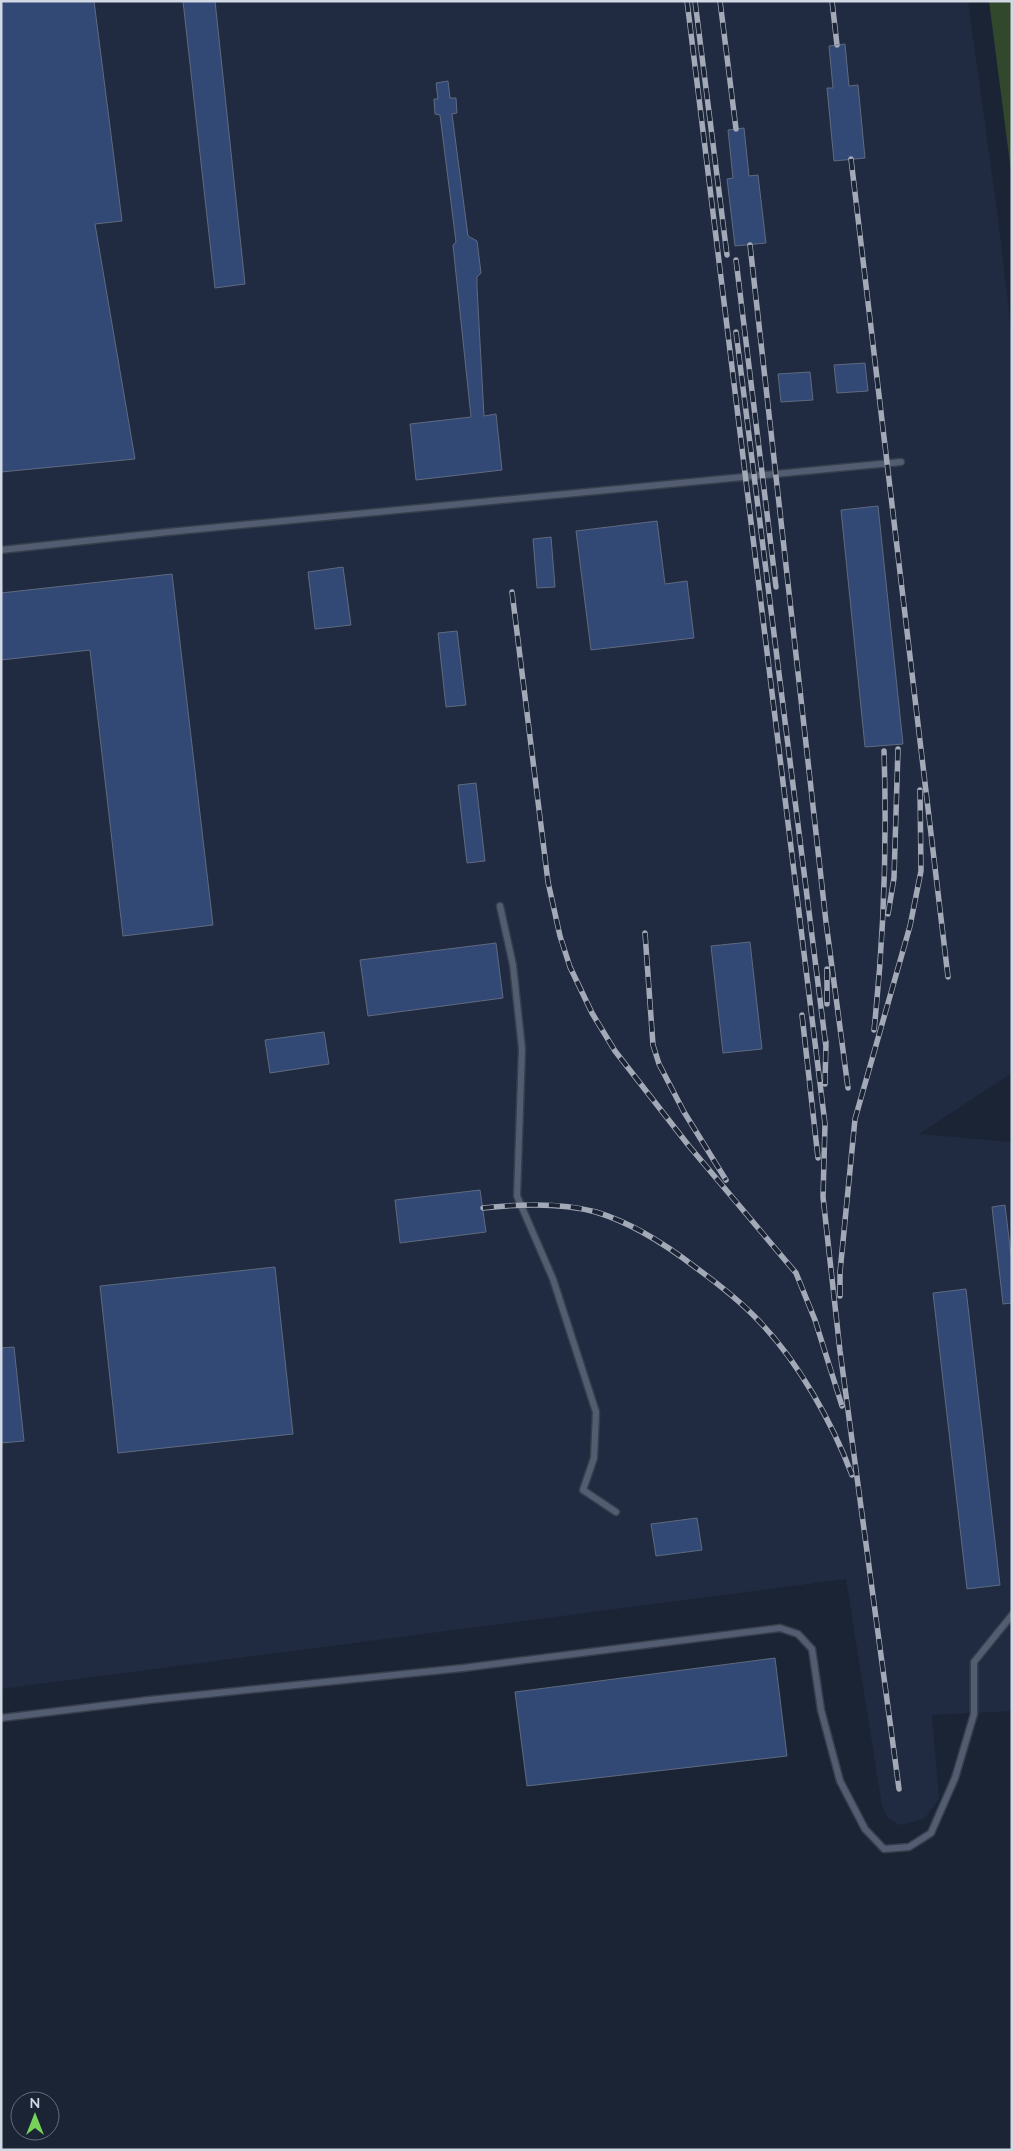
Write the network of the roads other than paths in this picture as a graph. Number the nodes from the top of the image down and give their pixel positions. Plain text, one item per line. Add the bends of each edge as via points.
1 (901, 462) dead end
2 (1, 550) edge
3 (500, 906) dead end
4 (616, 1512) dead end
5 (1012, 1615) edge
6 (1, 1718) edge

1 - 2 lane
3 - 4 lane via 513,965 522,1049 517,1196 553,1279 596,1412 594,1458 583,1490
5 - 6 lane via 974,1662 974,1714 955,1778 931,1833 910,1847 901,1848 884,1849 865,1829 840,1781 821,1710 812,1649 798,1634 780,1628 463,1668

